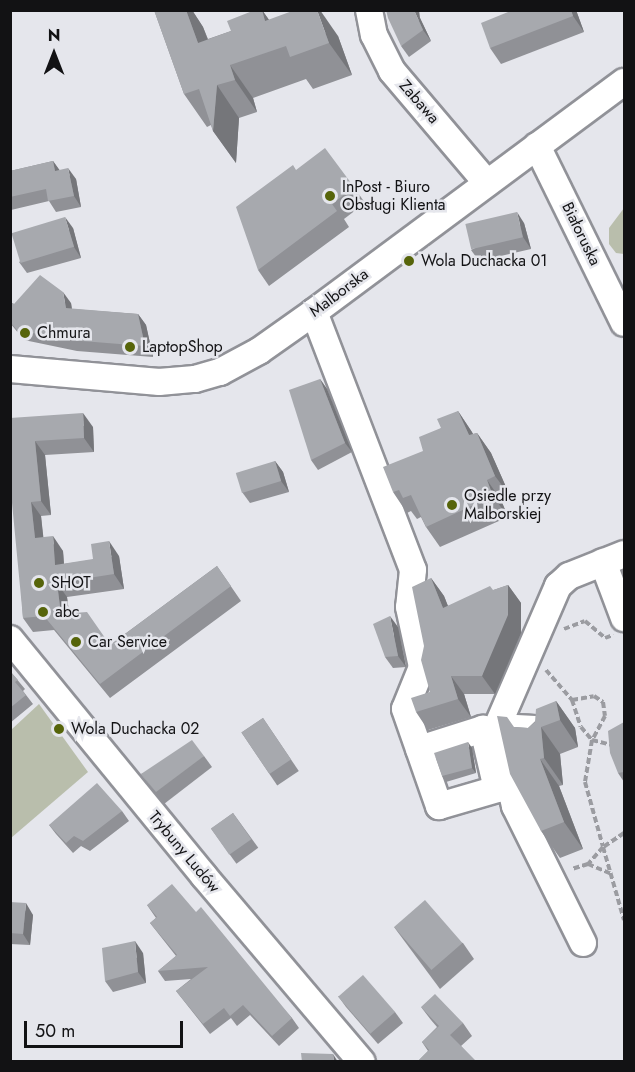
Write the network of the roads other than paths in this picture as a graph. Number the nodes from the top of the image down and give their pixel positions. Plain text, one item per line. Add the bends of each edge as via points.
1 (369, 10) edge
2 (624, 82) edge
3 (537, 146) junction
4 (487, 183) junction
5 (314, 312) junction
6 (624, 322) edge
7 (10, 369) edge
8 (614, 558) edge
9 (624, 618) edge
10 (10, 639) edge
11 (497, 727) junction
12 (541, 741) edge
13 (419, 749) dead end
14 (583, 943) dead end
15 (362, 1062) edge

1 - 4 street, Zabawa via 374,35 392,71
2 - 3 street, Malborska
3 - 4 street, Malborska
3 - 6 street, Białoruska
4 - 5 street, Malborska
5 - 7 street, Malborska via 259,351 220,372 195,379 159,382
5 - 13 street via 413,570 409,607 422,668 405,709
8 - 9 street
8 - 11 street via 569,576 558,586
10 - 15 street, Trybuny Ludów
11 - 12 street via 535,729
11 - 14 street via 515,806

